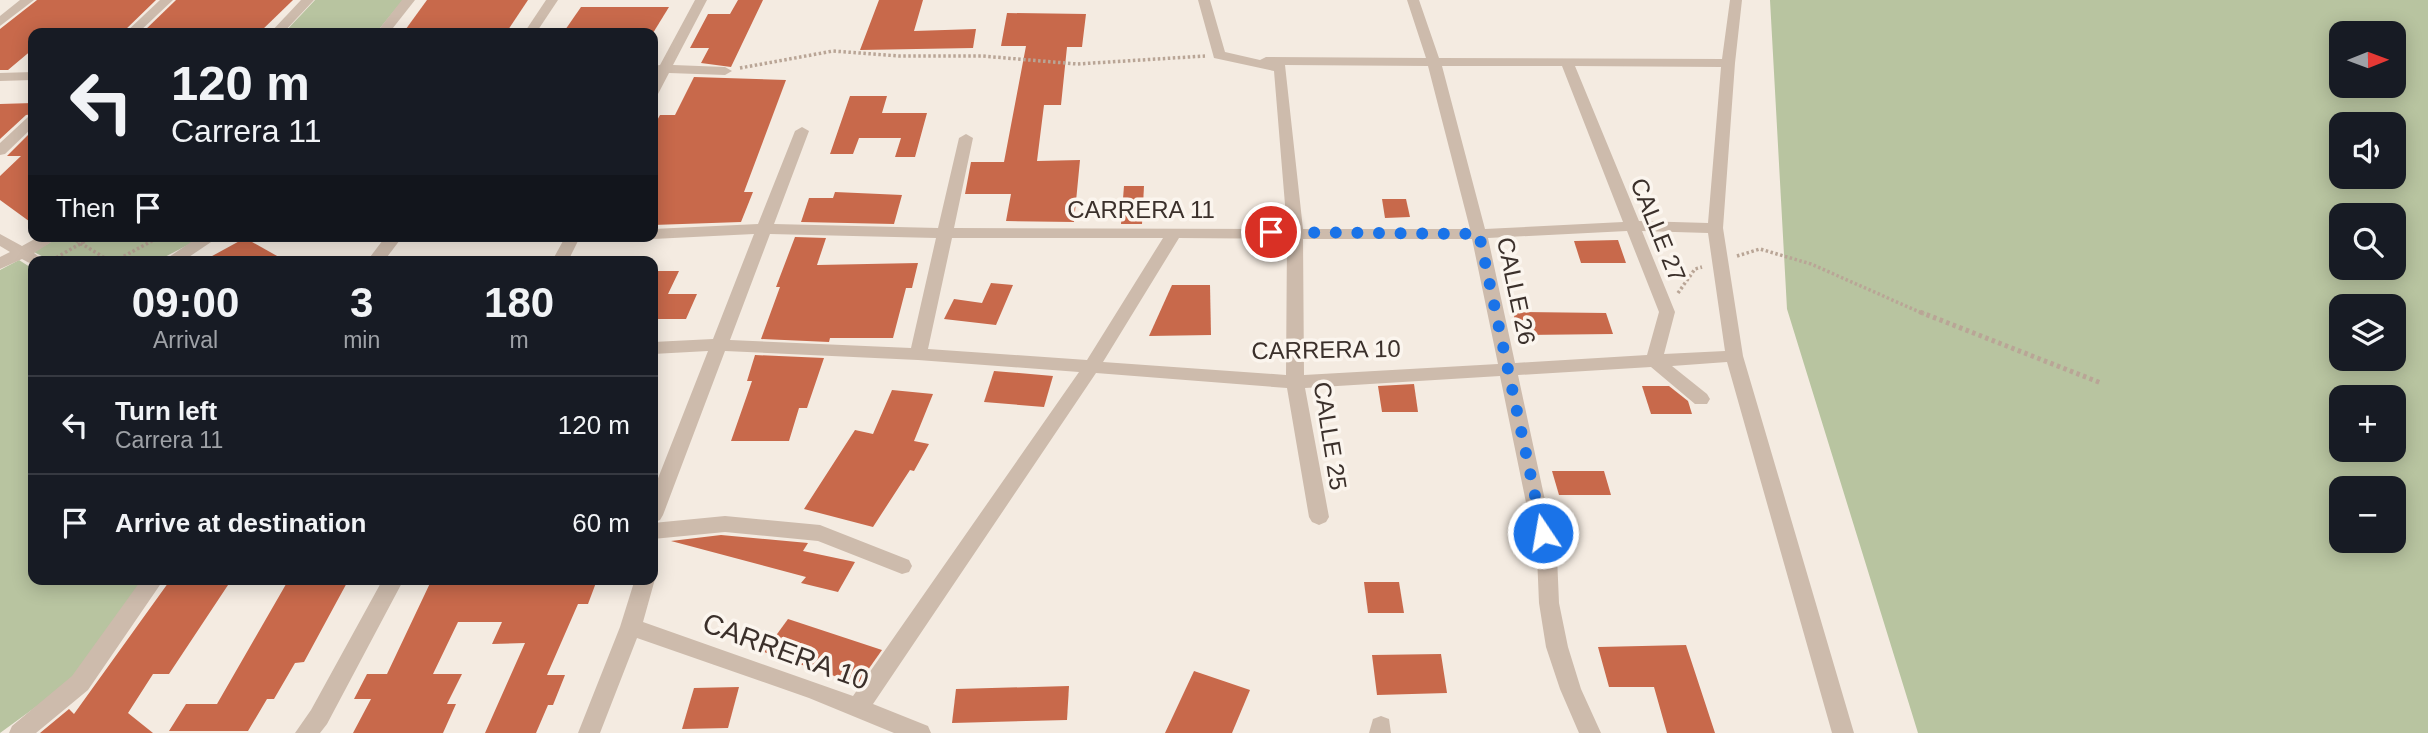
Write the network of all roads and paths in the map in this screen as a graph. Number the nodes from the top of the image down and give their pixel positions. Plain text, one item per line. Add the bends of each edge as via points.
1 (28, 0) edge
2 (167, 0) edge
3 (308, 0) edge
4 (410, 0) edge
5 (552, 0) edge
6 (701, 0) edge
7 (1204, 0) edge
8 (1413, 0) edge
9 (1737, 0) edge
10 (0, 22) edge
11 (136, 28) edge
12 (281, 28) edge
13 (386, 28) edge
14 (533, 28) edge
15 (1219, 55) junction
16 (1256, 61) junction
17 (1434, 62) junction
18 (1567, 62) junction
19 (1728, 63) junction
20 (0, 66) edge
21 (28, 66) edge
22 (658, 69) edge
23 (724, 71) joint
24 (28, 76) edge
25 (0, 77) edge
26 (28, 126) edge
27 (802, 131) dead end
28 (967, 138) dead end
29 (0, 151) edge
30 (1631, 226) junction
31 (1715, 228) junction
32 (764, 229) junction
33 (1295, 231) junction
34 (945, 233) junction
35 (658, 234) edge
36 (1174, 234) junction
37 (1479, 234) junction
38 (0, 239) edge
39 (46, 242) edge
40 (78, 242) edge
41 (84, 242) edge
42 (150, 242) edge
43 (202, 242) edge
44 (390, 242) edge
45 (81, 244) junction
46 (28, 256) edge
47 (31, 256) edge
48 (60, 256) edge
49 (101, 256) edge
50 (125, 256) edge
51 (179, 256) edge
52 (378, 256) edge
53 (28, 257) edge
54 (1720, 260) junction
55 (0, 264) edge
56 (1667, 312) junction
57 (719, 345) junction
58 (658, 348) edge
59 (918, 354) junction
60 (1734, 356) junction
61 (1654, 360) junction
62 (1093, 366) junction
63 (1507, 371) junction
64 (1295, 382) junction
65 (2101, 383) dead end
66 (1701, 399) dead end
67 (658, 502) edge
68 (1319, 517) dead end
69 (658, 531) edge
70 (902, 566) dead end
71 (151, 585) edge
72 (391, 585) edge
73 (643, 585) edge
74 (631, 627) junction
75 (858, 708) junction
76 (20, 733) edge
77 (306, 733) edge
78 (589, 733) edge
79 (920, 733) edge
80 (1590, 733) edge
81 (1843, 733) edge

1 - 10 street
2 - 11 street
3 - 12 street
4 - 13 street
5 - 14 street
6 - 22 street
7 - 15 street
8 - 17 street, CALLE 26
9 - 19 street
15 - 16 street
15 - 23 path via 1077,64 833,51
16 - 17 street
16 - 33 street, CALLE 25 via 1280,68
17 - 18 street
17 - 37 street, CALLE 26
18 - 19 street
18 - 30 street, CALLE 27
19 - 31 street
20 - 21 street
22 - 23 street
24 - 25 street
26 - 29 street
27 - 32 street
28 - 34 street
30 - 31 street, CARRERA 11
30 - 37 street, CARRERA 11
30 - 56 street, CALLE 27
31 - 54 street
32 - 34 street, CARRERA 11
32 - 35 street, CARRERA 11
32 - 57 street
33 - 36 street, CARRERA 11
33 - 37 street, CARRERA 11
33 - 64 street, CALLE 25
34 - 36 street, CARRERA 11
34 - 59 street
36 - 62 street
37 - 63 street, CALLE 26
38 - 46 street
39 - 47 street
40 - 45 path
41 - 45 path
42 - 50 path
43 - 51 street
44 - 52 street
45 - 48 path
45 - 49 path
53 - 55 street
54 - 56 path via 1695,269
54 - 60 street
54 - 65 path via 1760,249 1811,264 1958,329
56 - 61 street, CALLE 27
57 - 58 street, CARRERA 10
57 - 59 street, CARRERA 10
57 - 67 street
59 - 62 street, CARRERA 10
60 - 61 street, CARRERA 10
60 - 81 street
61 - 63 street, CARRERA 10
61 - 66 street
62 - 64 street, CARRERA 10
62 - 75 street
63 - 64 street, CARRERA 10
63 - 80 street, CALLE 26 via 1543,533 1554,644
64 - 68 street, CALLE 25
69 - 70 street via 726,524 820,533
71 - 76 street via 80,683
72 - 77 street
73 - 74 street
74 - 75 street, CARRERA 10
74 - 78 street
75 - 79 street, CARRERA 10

